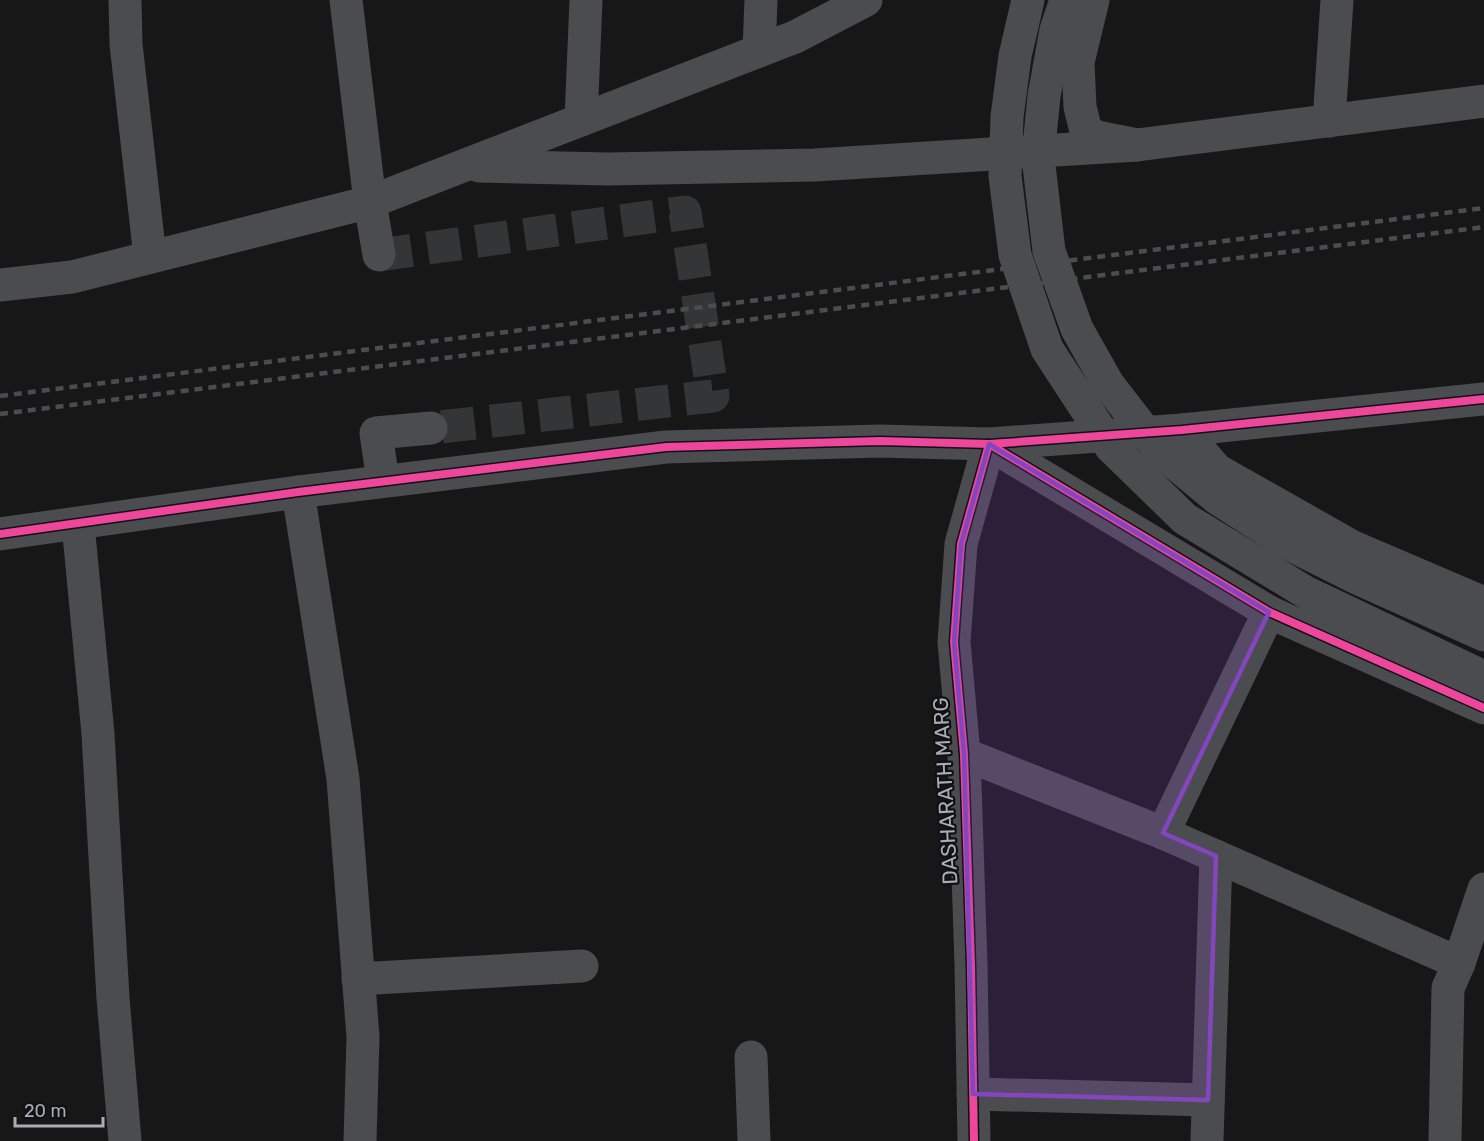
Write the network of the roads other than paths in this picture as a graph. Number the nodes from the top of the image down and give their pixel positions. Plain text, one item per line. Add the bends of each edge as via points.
1 (124, 0) edge
2 (346, 0) edge
3 (586, 0) edge
4 (761, 0) edge
5 (866, 0) edge
6 (1028, 0) edge
7 (1066, 0) edge
8 (1093, 0) edge
9 (1337, 0) edge
10 (759, 51) junction
11 (1484, 102) edge
12 (581, 120) junction
13 (1329, 121) junction
14 (1137, 145) junction
15 (464, 165) junction
16 (370, 202) junction
17 (379, 255) dead end
18 (150, 257) junction
19 (0, 285) edge
20 (1484, 399) edge
21 (431, 428) tunnel mouth
22 (1182, 430) junction
23 (989, 444) junction
24 (383, 481) junction
25 (298, 492) junction
26 (78, 524) junction
27 (0, 534) edge
28 (1484, 603) edge
29 (1269, 612) junction
30 (1484, 635) edge
31 (1484, 677) edge
32 (1484, 708) edge
33 (964, 754) junction
34 (1162, 833) junction
35 (1216, 856) junction
36 (1484, 889) edge
37 (1459, 963) junction
38 (582, 966) dead end
39 (358, 979) junction
40 (751, 1057) dead end
41 (973, 1094) junction
42 (1208, 1100) junction
43 (125, 1141) edge
44 (360, 1141) edge
45 (754, 1141) edge
46 (974, 1141) edge
47 (1207, 1141) edge
48 (1445, 1141) edge

1 - 18 street
2 - 16 street
3 - 12 street
4 - 10 street
5 - 10 street
6 - 31 street, bridge via 1007,117 1005,176 1015,255 1047,349 1111,447 1185,519 1307,593
7 - 30 street, bridge via 1056,30 1044,96 1038,157 1049,251 1077,329 1108,384 1159,450 1217,498 1287,543
8 - 14 street via 1078,62 1080,108 1086,131
9 - 13 street
10 - 12 street
11 - 13 street
12 - 15 street
13 - 14 street
14 - 15 street via 815,165 608,169
15 - 16 street
16 - 17 street
16 - 18 street
18 - 19 street via 72,277
20 - 22 street
21 - 24 street via 376,433
22 - 23 street
22 - 28 street via 1217,470 1353,547
23 - 24 street via 880,441 666,447
23 - 29 street
23 - 33 street, DASHARATH MARG via 961,544 954,642
24 - 25 street
25 - 26 street
25 - 39 street via 343,779
26 - 27 street
26 - 43 street via 98,734
29 - 32 street
29 - 34 street
33 - 34 street
33 - 41 street, DASHARATH MARG
34 - 35 street
35 - 37 street
35 - 42 street
36 - 37 street
37 - 48 street via 1448,988
38 - 39 street
39 - 44 street via 363,1037
40 - 45 street
41 - 42 street
41 - 46 street, DASHARATH MARG
42 - 47 street

